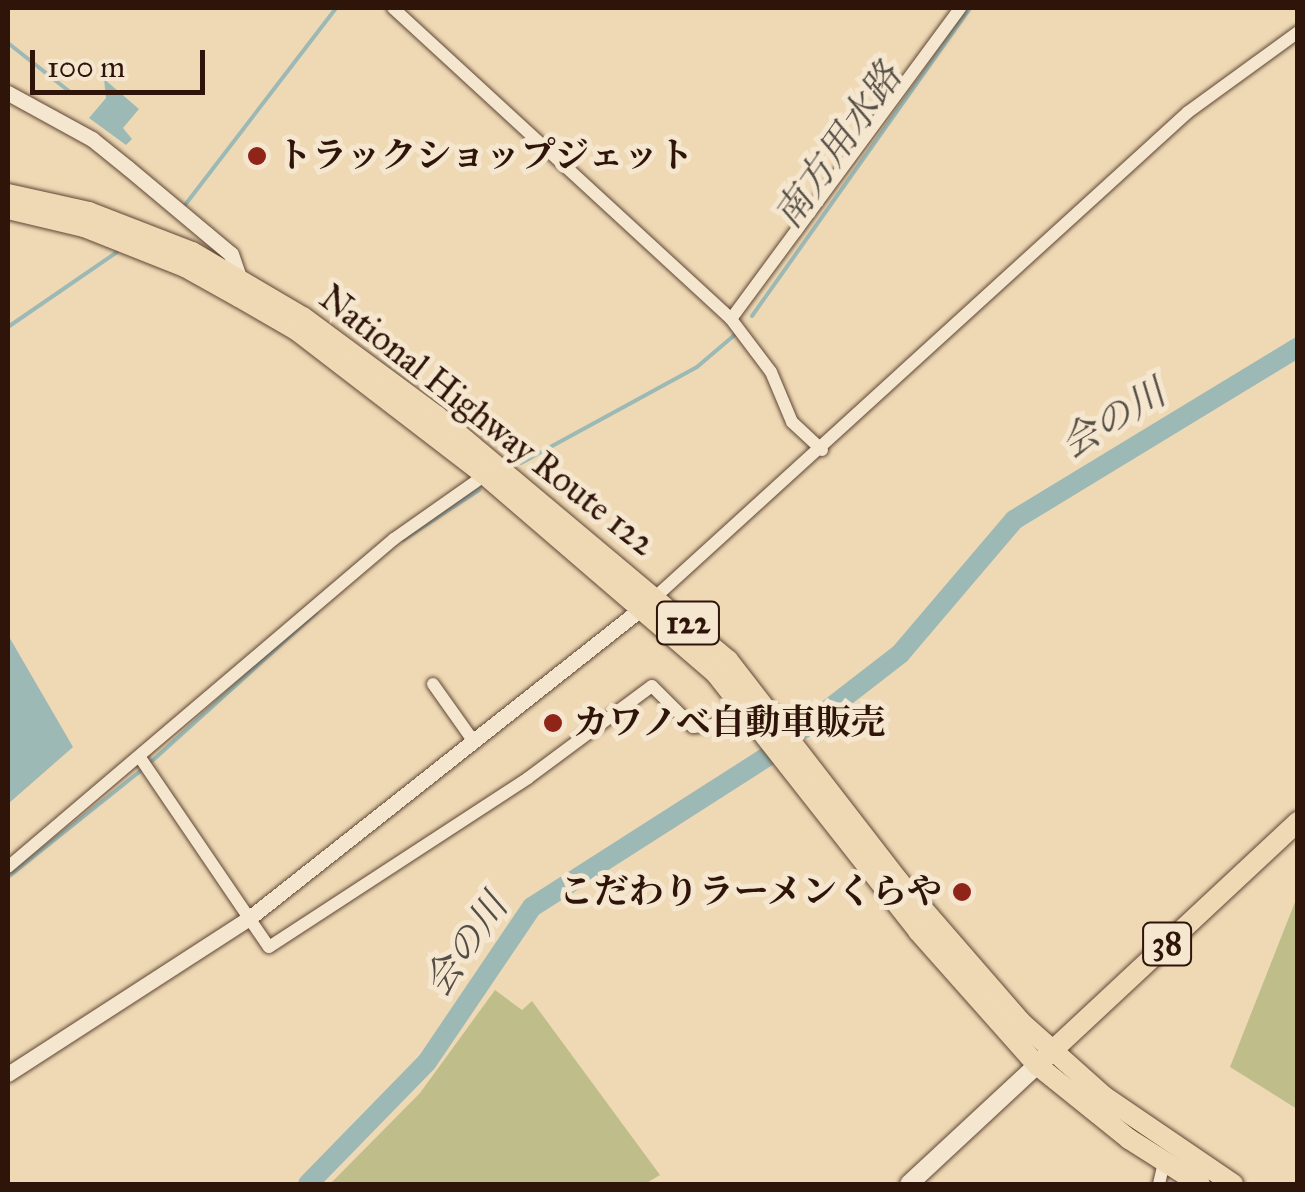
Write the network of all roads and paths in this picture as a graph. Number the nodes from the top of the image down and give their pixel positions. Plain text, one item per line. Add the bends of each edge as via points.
1 (393, 8) edge
2 (960, 8) edge
3 (1298, 32) edge
4 (8, 93) edge
5 (8, 194) edge
6 (8, 209) edge
7 (241, 288) junction
8 (732, 319) junction
9 (822, 450) junction
10 (486, 475) junction
11 (651, 601) junction
12 (434, 684) dead end
13 (752, 720) junction
14 (472, 738) junction
15 (141, 758) junction
16 (1298, 822) edge
17 (8, 866) edge
18 (248, 919) junction
19 (1045, 1058) junction
20 (8, 1074) edge
21 (1164, 1163) junction
22 (913, 1181) edge
23 (898, 1184) edge
24 (1159, 1184) edge
25 (1200, 1184) edge
26 (1233, 1184) edge

1 - 8 street
2 - 8 street
3 - 9 street via 1188,112
4 - 7 street via 116,158 231,254
5 - 7 main road, National Highway Route 122 / 122 via 89,212
6 - 7 main road, National Highway Route 122 / 122 via 84,228
7 - 10 main road, National Highway Route 122 / 122
7 - 11 main road, National Highway Route 122 / 122 via 438,416
8 - 9 street via 771,372 792,422
9 - 11 street
10 - 11 main road, National Highway Route 122 / 122
10 - 15 street via 394,540
11 - 13 main road, National Highway Route 122 / 122
11 - 14 street
11 - 19 main road, National Highway Route 122 / 122 via 728,660
12 - 14 street
13 - 18 street via 692,726 652,686 528,778 268,947
13 - 19 main road, National Highway Route 122 / 122 via 960,982
14 - 18 street
15 - 17 street
15 - 18 street
16 - 19 main road, 38
18 - 20 street
19 - 21 main road, National Highway Route 122 / 122
19 - 22 main road
19 - 26 main road, National Highway Route 122 / 122
21 - 24 street
21 - 25 main road, National Highway Route 122 / 122
22 - 23 street

